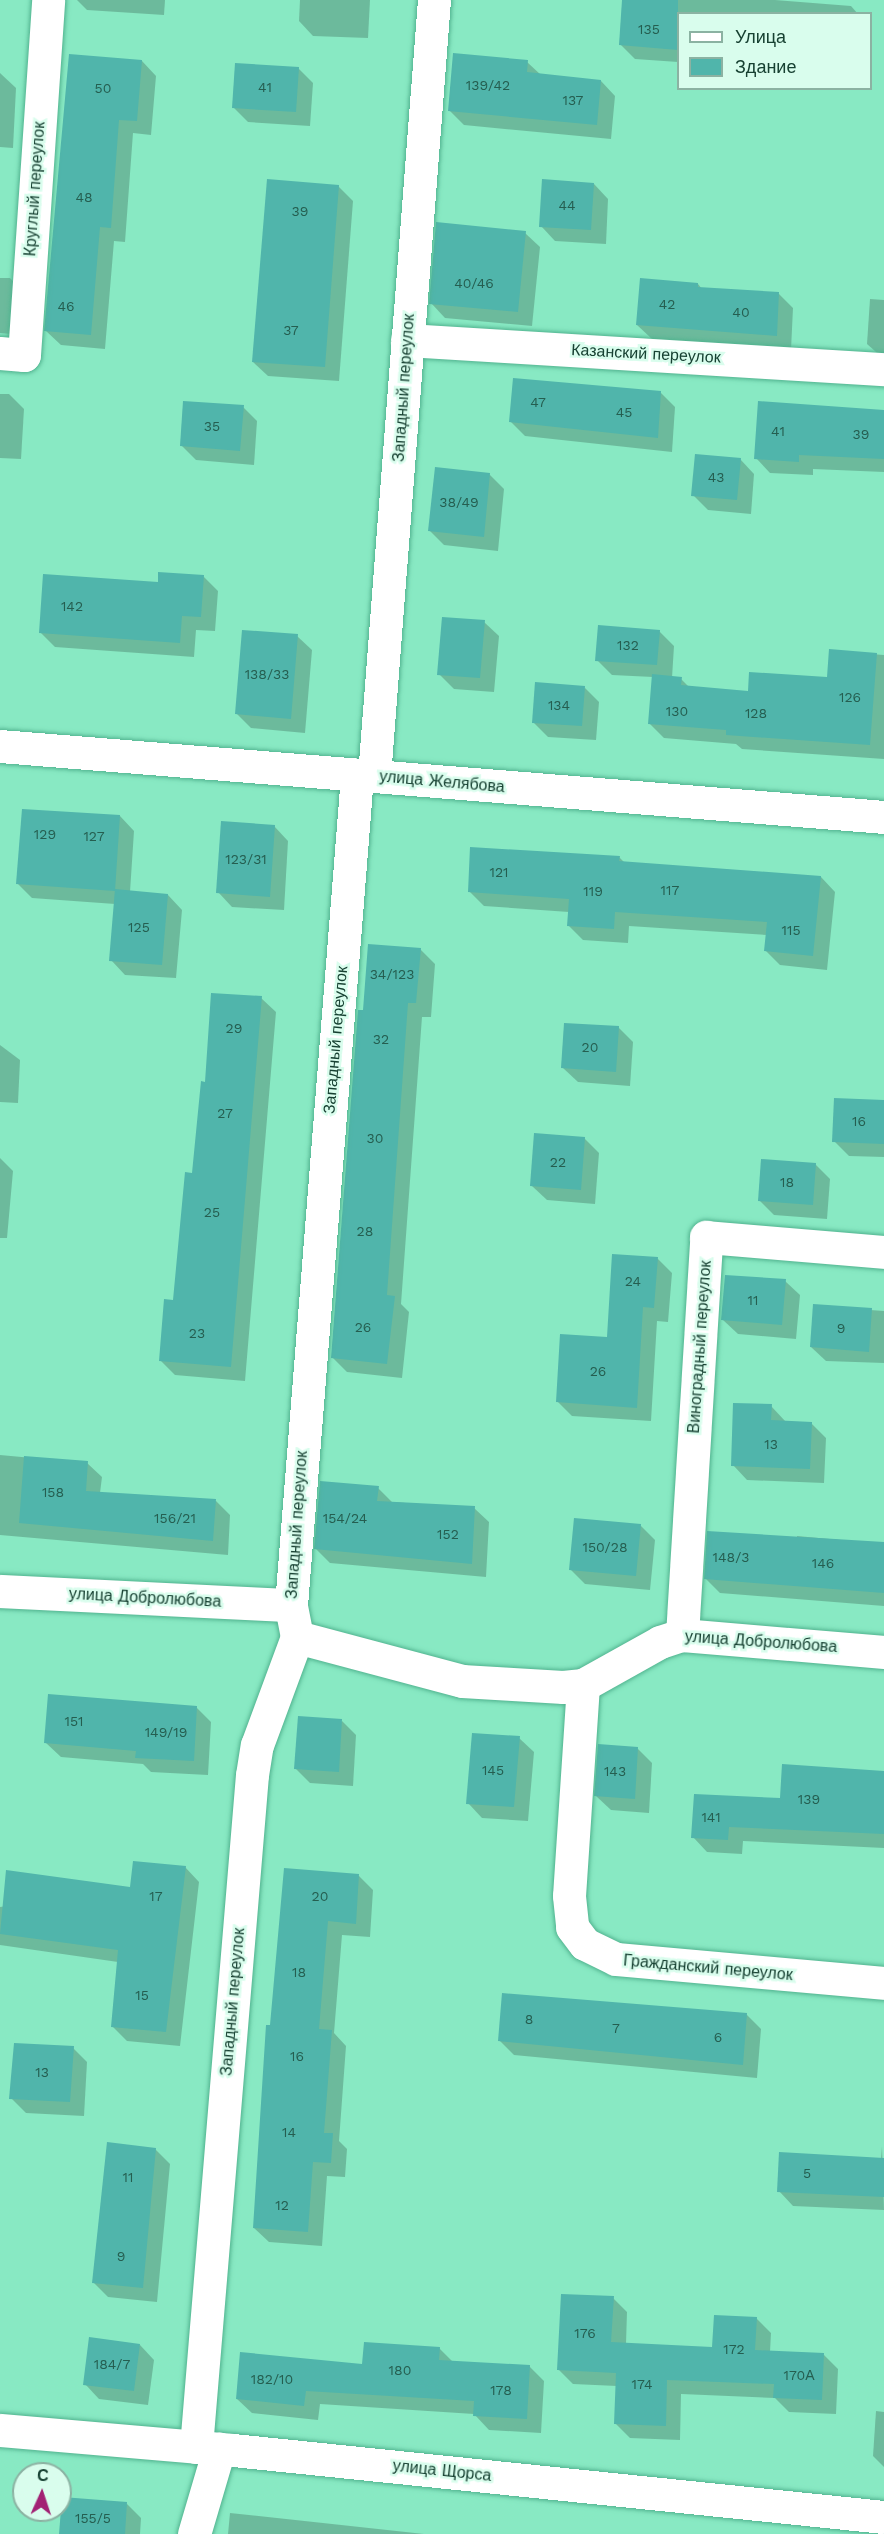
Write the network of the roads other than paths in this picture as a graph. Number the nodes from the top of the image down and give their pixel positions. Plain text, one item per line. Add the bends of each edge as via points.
1 (48, 0) edge
2 (434, 0) edge
3 (407, 340) junction
4 (0, 353) edge
5 (884, 369) edge
6 (0, 746) edge
7 (366, 776) junction
8 (884, 817) edge
9 (884, 1252) edge
10 (0, 1591) edge
11 (291, 1605) junction
12 (682, 1635) junction
13 (297, 1637) junction
14 (884, 1652) edge
15 (583, 1685) junction
16 (884, 1983) edge
17 (0, 2430) edge
18 (208, 2448) junction
19 (884, 2517) edge
20 (194, 2534) edge

1 - 4 street, Круглый переулок via 24,355
2 - 3 street, Западный переулок
3 - 5 street, Казанский переулок
3 - 7 street, Западный переулок
6 - 7 street, улица Желябова
7 - 8 street, улица Желябова
7 - 11 street, Западный переулок
9 - 12 street, Виноградный переулок via 706,1237
10 - 11 street, улица Добролюбова
11 - 13 street, Западный переулок
12 - 14 street, улица Добролюбова
12 - 15 street, улица Добролюбова via 660,1642
13 - 15 street via 462,1681
13 - 18 street, Западный переулок via 257,1745 252,1775
15 - 16 street, Гражданский переулок via 568,1896 572,1927 585,1944 616,1959
17 - 18 street, улица Щорса
18 - 19 street, улица Щорса
18 - 20 street, Западный переулок

